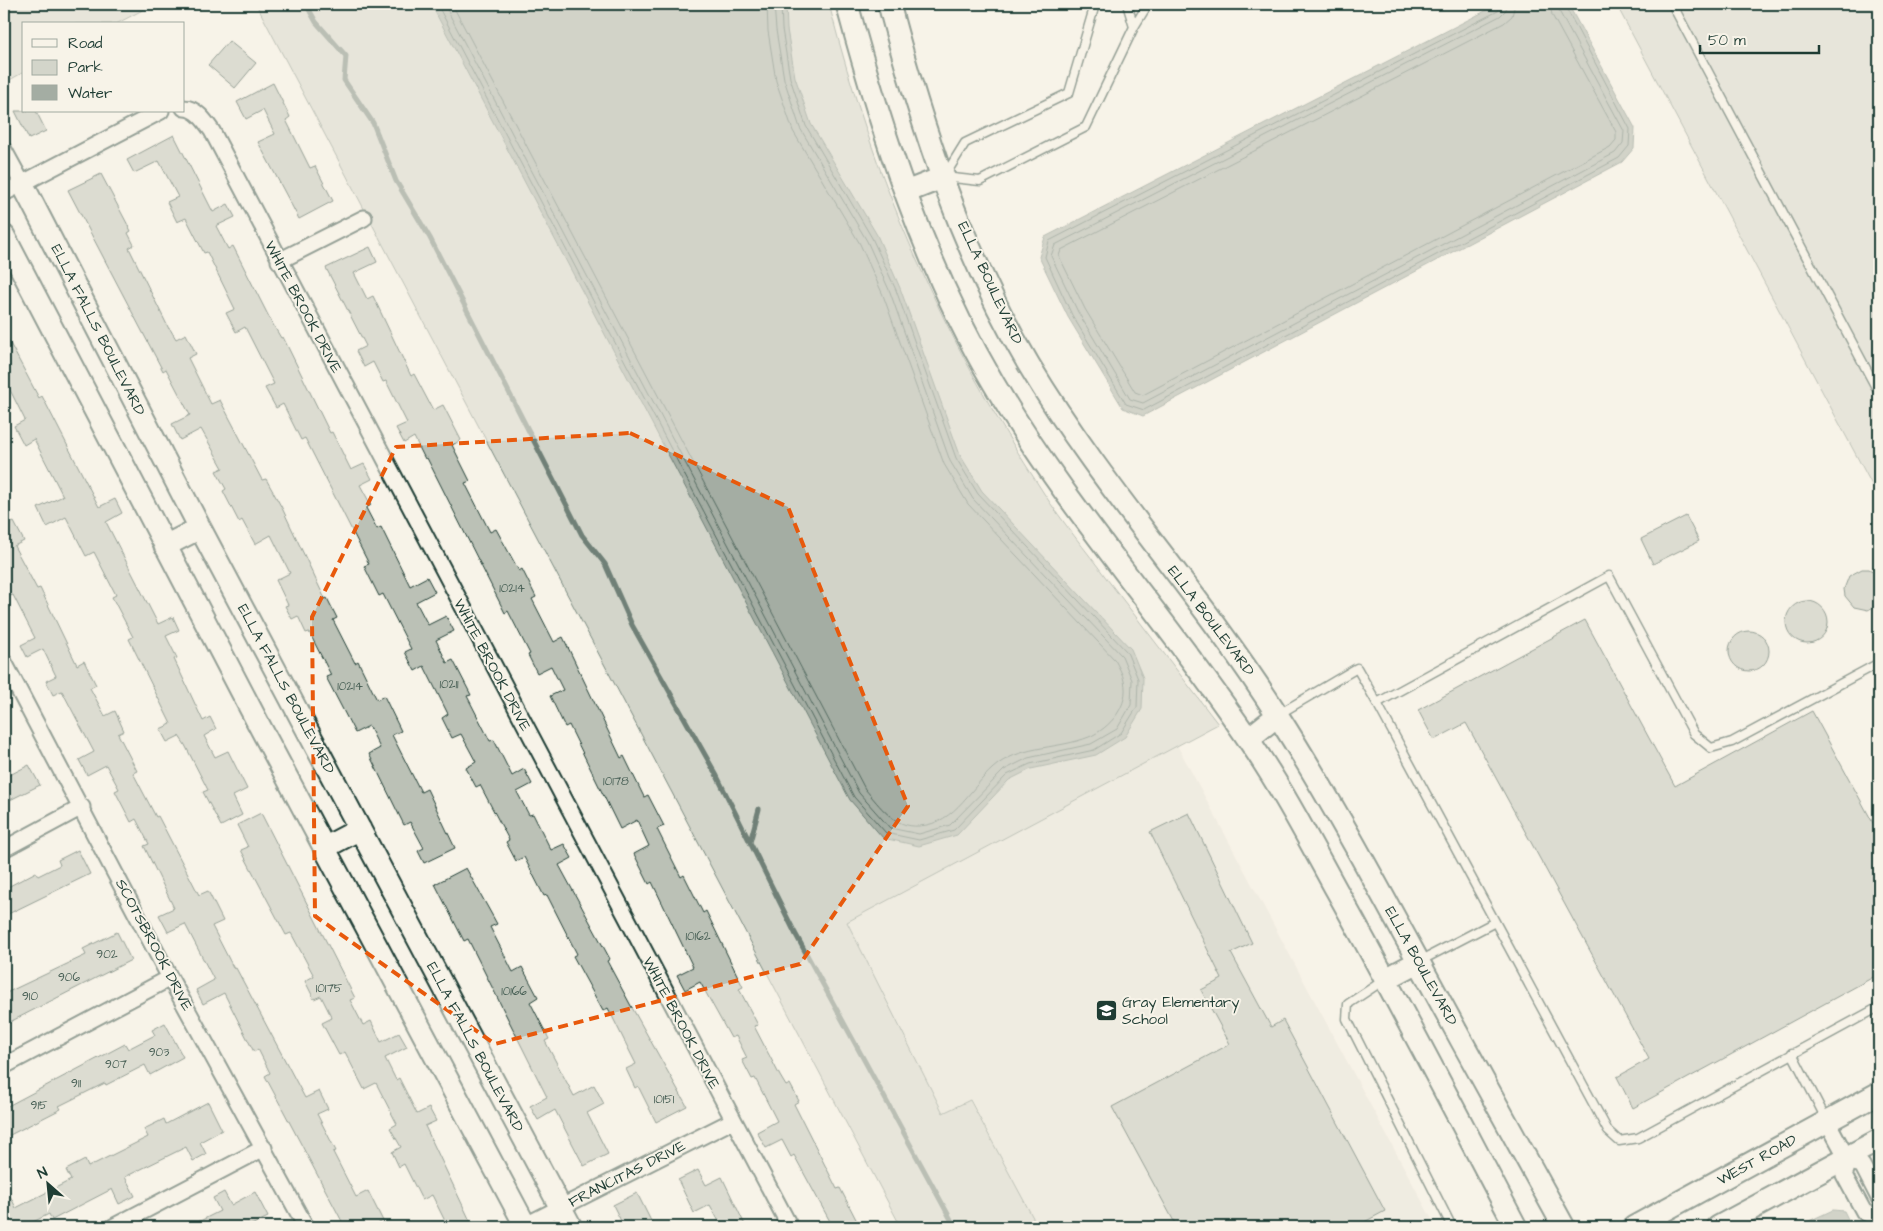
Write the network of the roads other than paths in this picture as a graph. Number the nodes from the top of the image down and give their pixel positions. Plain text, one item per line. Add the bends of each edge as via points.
1 (847, 4) edge
2 (889, 4) edge
3 (1092, 4) edge
4 (1126, 4) edge
5 (1148, 4) edge
6 (1672, 4) edge
7 (1134, 27) junction
8 (186, 108) edge
9 (159, 112) edge
10 (4, 150) edge
11 (944, 177) junction
12 (13, 188) edge
13 (906, 192) junction
14 (364, 218) dead end
15 (4, 236) edge
16 (279, 261) junction
17 (1879, 392) edge
18 (200, 528) junction
19 (165, 546) junction
20 (4, 662) edge
21 (1879, 663) edge
22 (1377, 703) junction
23 (1278, 715) junction
24 (1248, 739) junction
25 (82, 807) junction
26 (360, 829) junction
27 (324, 848) junction
28 (4, 849) edge
29 (1495, 922) junction
30 (1418, 962) junction
31 (170, 978) junction
32 (1386, 979) junction
33 (1879, 1007) edge
34 (1792, 1054) junction
35 (4, 1066) edge
36 (1879, 1093) edge
37 (732, 1121) junction
38 (1827, 1121) junction
39 (1879, 1140) edge
40 (264, 1148) junction
41 (1848, 1160) junction
42 (1879, 1198) edge
43 (560, 1207) junction
44 (1878, 1219) edge
45 (113, 1227) edge
46 (306, 1227) edge
47 (525, 1227) edge
48 (571, 1227) edge
49 (790, 1227) edge
50 (1452, 1227) edge
51 (1516, 1227) edge
52 (1564, 1227) edge
53 (1634, 1227) edge
54 (1718, 1227) edge

1 - 13 main road via 880,119
2 - 11 main road, ELLA BOULEVARD via 918,106
3 - 11 lane via 1094,8 1069,93 965,143
4 - 7 lane
5 - 7 lane
6 - 17 lane
7 - 11 lane via 1086,127 980,181
8 - 16 street, WHITE BROOK DRIVE via 202,117 212,130
9 - 12 street
10 - 12 street, ELLA FALLS BOULEVARD
11 - 13 main road
11 - 23 main road, ELLA BOULEVARD via 984,277 1029,365 1106,480 1218,627
12 - 18 main road, ELLA FALLS BOULEVARD
13 - 24 main road via 948,293 994,385 1073,503 1186,651
14 - 16 street
15 - 19 main road
16 - 37 street, WHITE BROOK DRIVE
18 - 19 main road
18 - 26 main road, ELLA FALLS BOULEVARD
19 - 27 main road
20 - 25 street, SCOTSBROOK DRIVE
21 - 22 lane via 1732,742 1711,748 1694,734 1610,576
22 - 23 lane via 1357,668
22 - 29 lane
23 - 24 main road
23 - 30 main road, ELLA BOULEVARD via 1347,831
24 - 32 main road
25 - 28 street
25 - 31 street, SCOTSBROOK DRIVE
26 - 27 main road
26 - 43 main road, ELLA FALLS BOULEVARD
27 - 47 main road
29 - 30 lane
29 - 34 lane via 1608,1131 1619,1141 1638,1138
30 - 32 main road
30 - 52 main road, ELLA BOULEVARD
31 - 35 street
31 - 40 street, SCOTSBROOK DRIVE
32 - 50 lane via 1348,1004 1347,1019
32 - 51 main road
33 - 34 lane
34 - 38 lane
36 - 38 main road, WEST ROAD
37 - 43 street, FRANCITAS DRIVE
37 - 49 street, WHITE BROOK DRIVE
38 - 41 street
38 - 53 main road, WEST ROAD
39 - 41 main road
40 - 45 street
40 - 46 street, SCOTSBROOK DRIVE
41 - 42 street via 1862,1165
41 - 44 street via 1844,1175 1864,1212
41 - 54 main road
43 - 47 street, FRANCITAS DRIVE
43 - 48 main road, ELLA FALLS BOULEVARD

